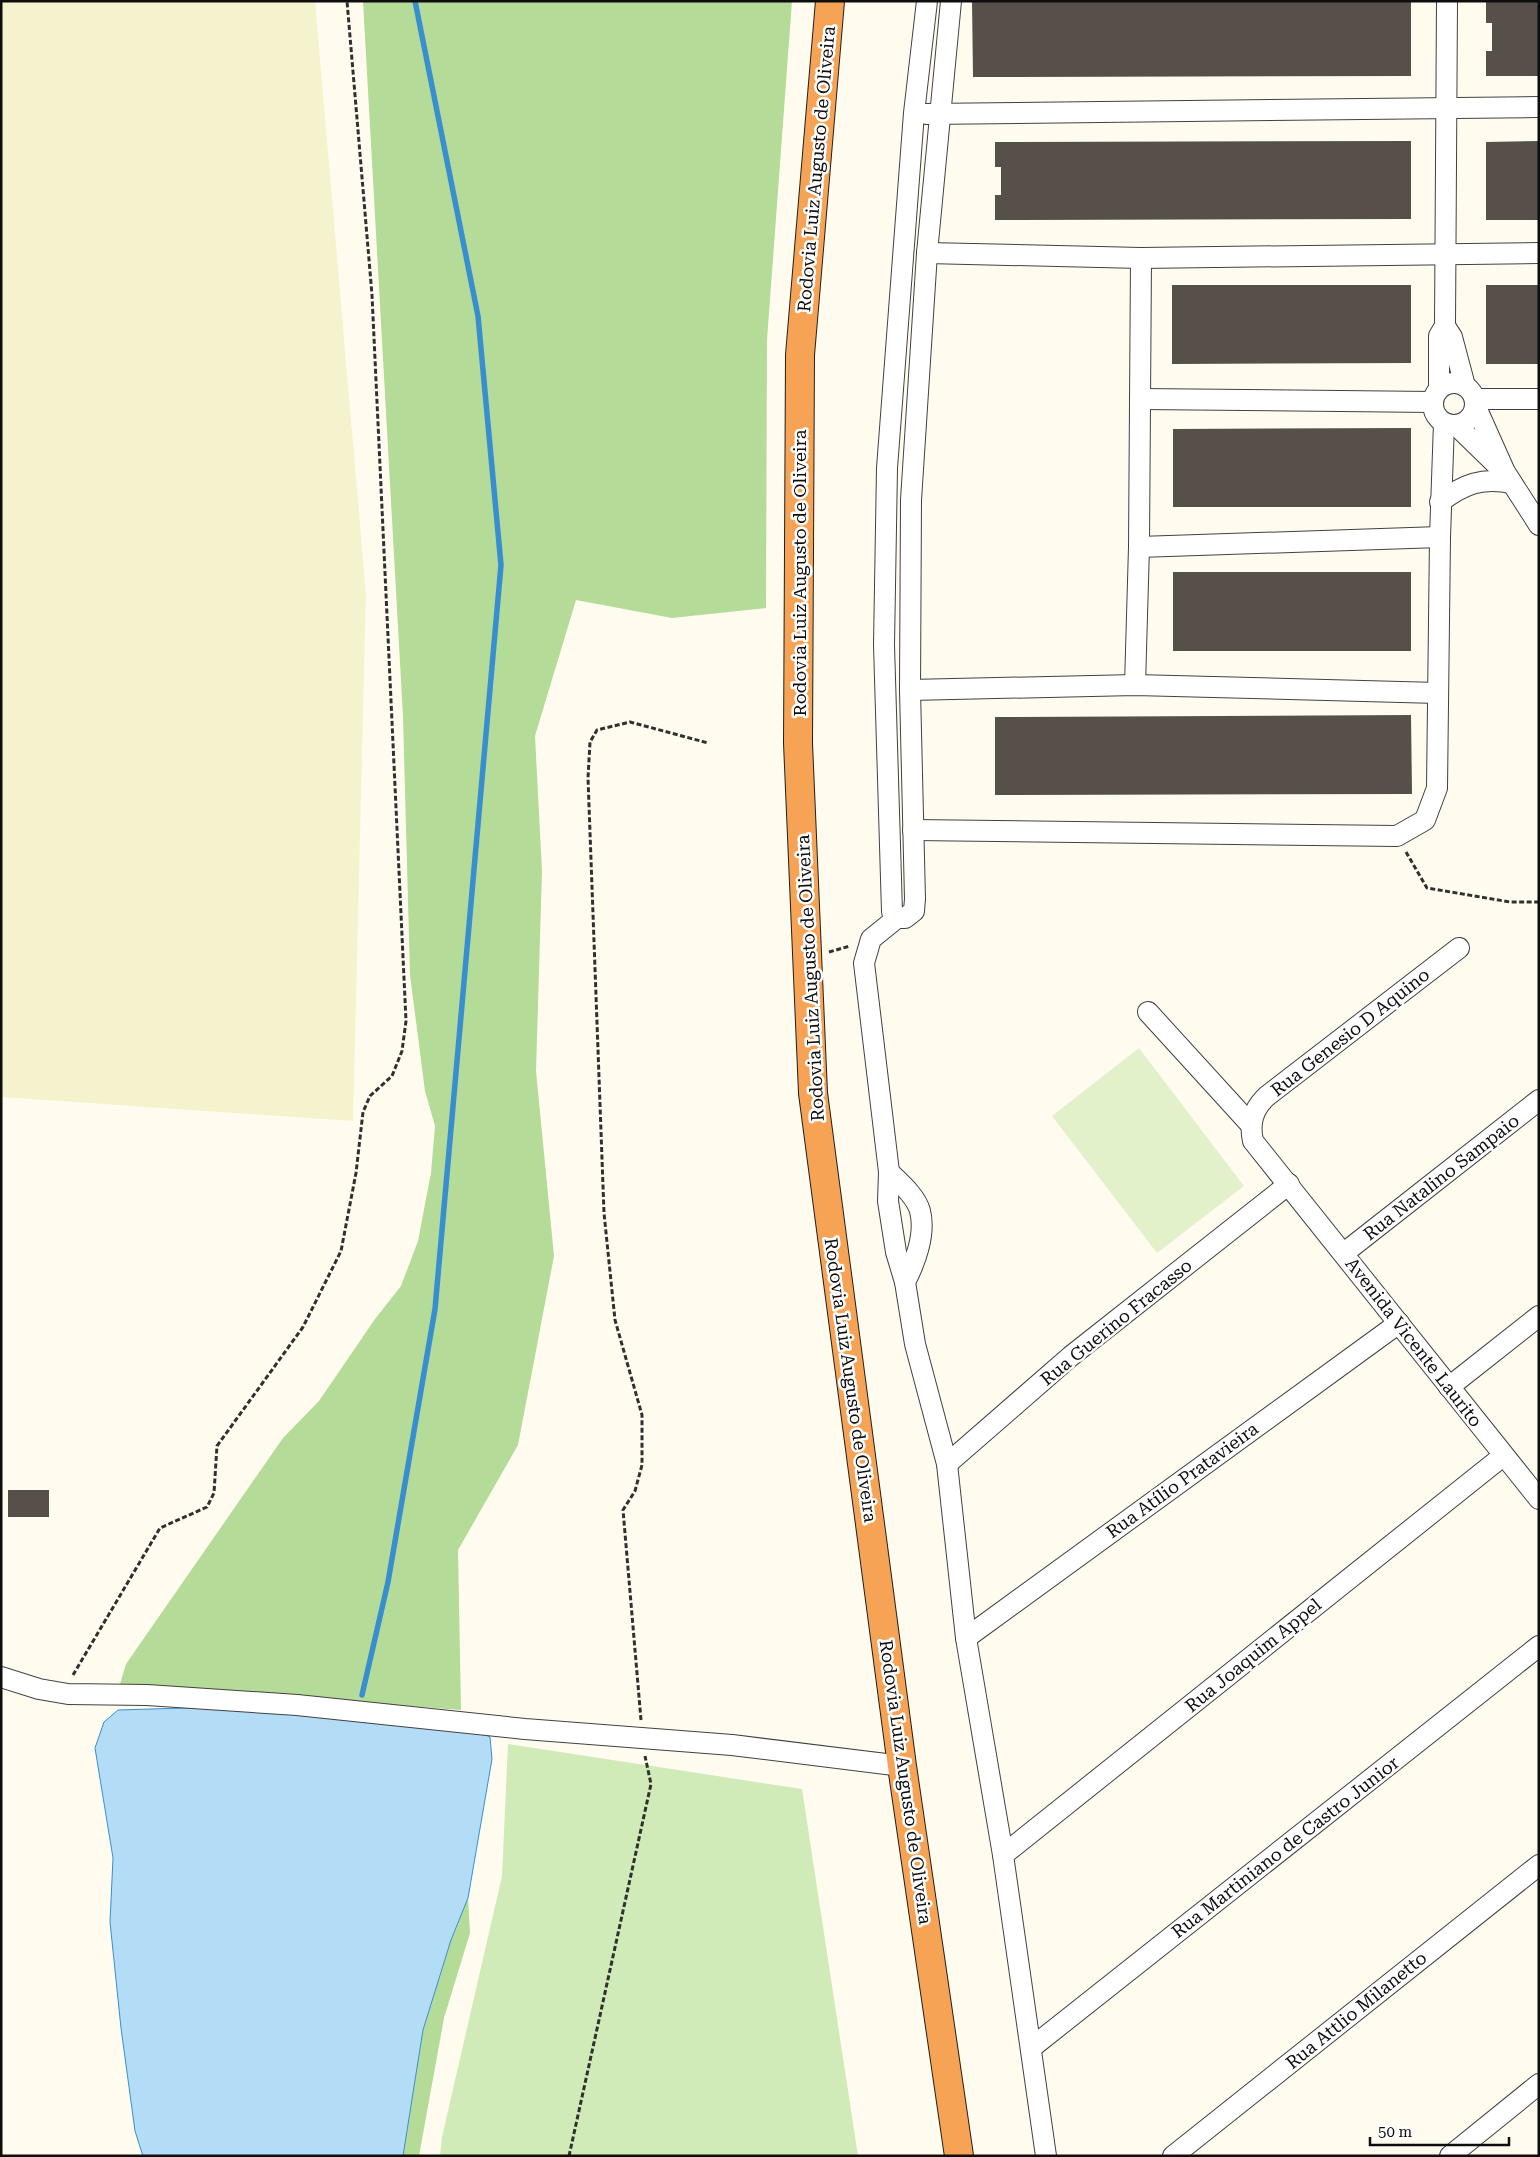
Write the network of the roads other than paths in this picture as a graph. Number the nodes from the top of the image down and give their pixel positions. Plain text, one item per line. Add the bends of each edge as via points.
1 (830, 1) edge
2 (928, 1) edge
3 (951, 1) edge
4 (1447, 1) edge
5 (1447, 107) junction
6 (1539, 107) edge
7 (914, 113) junction
8 (939, 114) junction
9 (927, 253) junction
10 (1539, 253) edge
11 (1446, 254) junction
12 (1141, 258) junction
13 (1445, 326) junction
14 (1436, 395) junction
15 (1472, 397) junction
16 (1140, 399) junction
17 (1539, 399) edge
18 (1450, 425) junction
19 (1508, 477) junction
20 (1440, 502) junction
21 (1539, 525) edge
22 (1440, 537) junction
23 (1139, 546) junction
24 (1135, 685) junction
25 (910, 690) junction
26 (1438, 693) junction
27 (913, 830) junction
28 (897, 918) junction
29 (1459, 948) dead end
30 (1148, 1012) dead end
31 (1539, 1100) edge
32 (1251, 1124) junction
33 (888, 1172) junction
34 (1289, 1184) junction
35 (1344, 1254) junction
36 (905, 1282) junction
37 (1539, 1316) edge
38 (1399, 1323) junction
39 (1450, 1387) junction
40 (1504, 1456) junction
41 (947, 1464) junction
42 (1539, 1499) edge
43 (966, 1638) junction
44 (1539, 1646) edge
45 (1, 1677) edge
46 (902, 1766) junction
47 (1003, 1855) junction
48 (1539, 1865) edge
49 (1031, 2048) junction
50 (1539, 2084) edge
51 (959, 2156) edge
52 (1046, 2156) edge
53 (1174, 2156) edge
54 (1450, 2156) edge

1 - 46 highway, Rodovia Luiz Augusto de Oliveira via 800,355 798,743 813,1094
2 - 7 street
3 - 8 street
4 - 5 street
5 - 6 street
5 - 8 street
5 - 11 street
7 - 8 street
7 - 28 street via 887,468 884,645 892,912
8 - 9 street
9 - 12 street
9 - 25 street via 911,500
10 - 11 street
11 - 12 street
11 - 13 street
12 - 16 street
13 - 14 street via 1439,336
13 - 15 street via 1452,337
14 - 15 street via 1449,384
14 - 16 street
14 - 18 street via 1437,418
15 - 17 street
15 - 18 street via 1467,422
15 - 19 street
16 - 23 street
18 - 19 street
18 - 20 street
19 - 20 street via 1460,487
19 - 21 street
20 - 22 street
22 - 23 street
22 - 26 street
23 - 24 street
24 - 25 street
24 - 26 street
25 - 27 street
26 - 27 street via 1437,788 1425,820 1397,836
27 - 28 street via 914,911 905,918
28 - 33 street via 872,939 864,963
29 - 32 street, Rua Genesio D Aquino via 1267,1096 1256,1109
30 - 32 street
31 - 35 street, Rua Natalino Sampaio
32 - 34 street, Avenida Vicente Laurito via 1253,1141
33 - 36 street via 888,1201 896,1252
33 - 36 street via 906,1189 920,1211 916,1261
34 - 35 street, Avenida Vicente Laurito
34 - 41 street, Rua Guerino Fracasso via 1071,1356
35 - 38 street, Avenida Vicente Laurito
36 - 41 street via 915,1344
37 - 39 street
38 - 39 street, Avenida Vicente Laurito
38 - 43 street, Rua Atílio Pratavieira
39 - 40 street, Avenida Vicente Laurito
40 - 42 street, Avenida Vicente Laurito
40 - 47 street, Rua Joaquim Appel
41 - 43 street
43 - 47 street
44 - 49 street, Rua Martiniano de Castro Junior
45 - 46 street via 62,1693 297,1705 524,1729 732,1745
46 - 51 highway, Rodovia Luiz Augusto de Oliveira
47 - 49 street
48 - 53 street, Rua Attlio Milanetto
49 - 52 street
50 - 54 street

